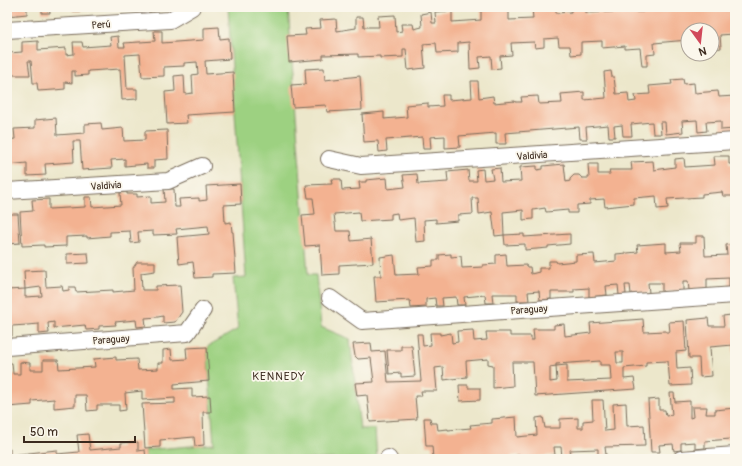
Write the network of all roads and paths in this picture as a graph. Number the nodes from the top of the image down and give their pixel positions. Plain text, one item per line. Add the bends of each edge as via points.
1 (192, 7) edge
2 (7, 30) edge
3 (735, 141) edge
4 (329, 158) dead end
5 (202, 166) dead end
6 (7, 191) edge
7 (735, 295) edge
8 (330, 298) dead end
9 (203, 310) dead end
10 (7, 347) edge
11 (735, 455) edge
12 (681, 459) edge

1 - 2 street, Perú via 170,20
3 - 4 street, Valdivia via 361,166
5 - 6 street, Valdivia via 168,180
7 - 8 street, Paraguay via 362,321
9 - 10 street, Paraguay via 187,333
11 - 12 street

